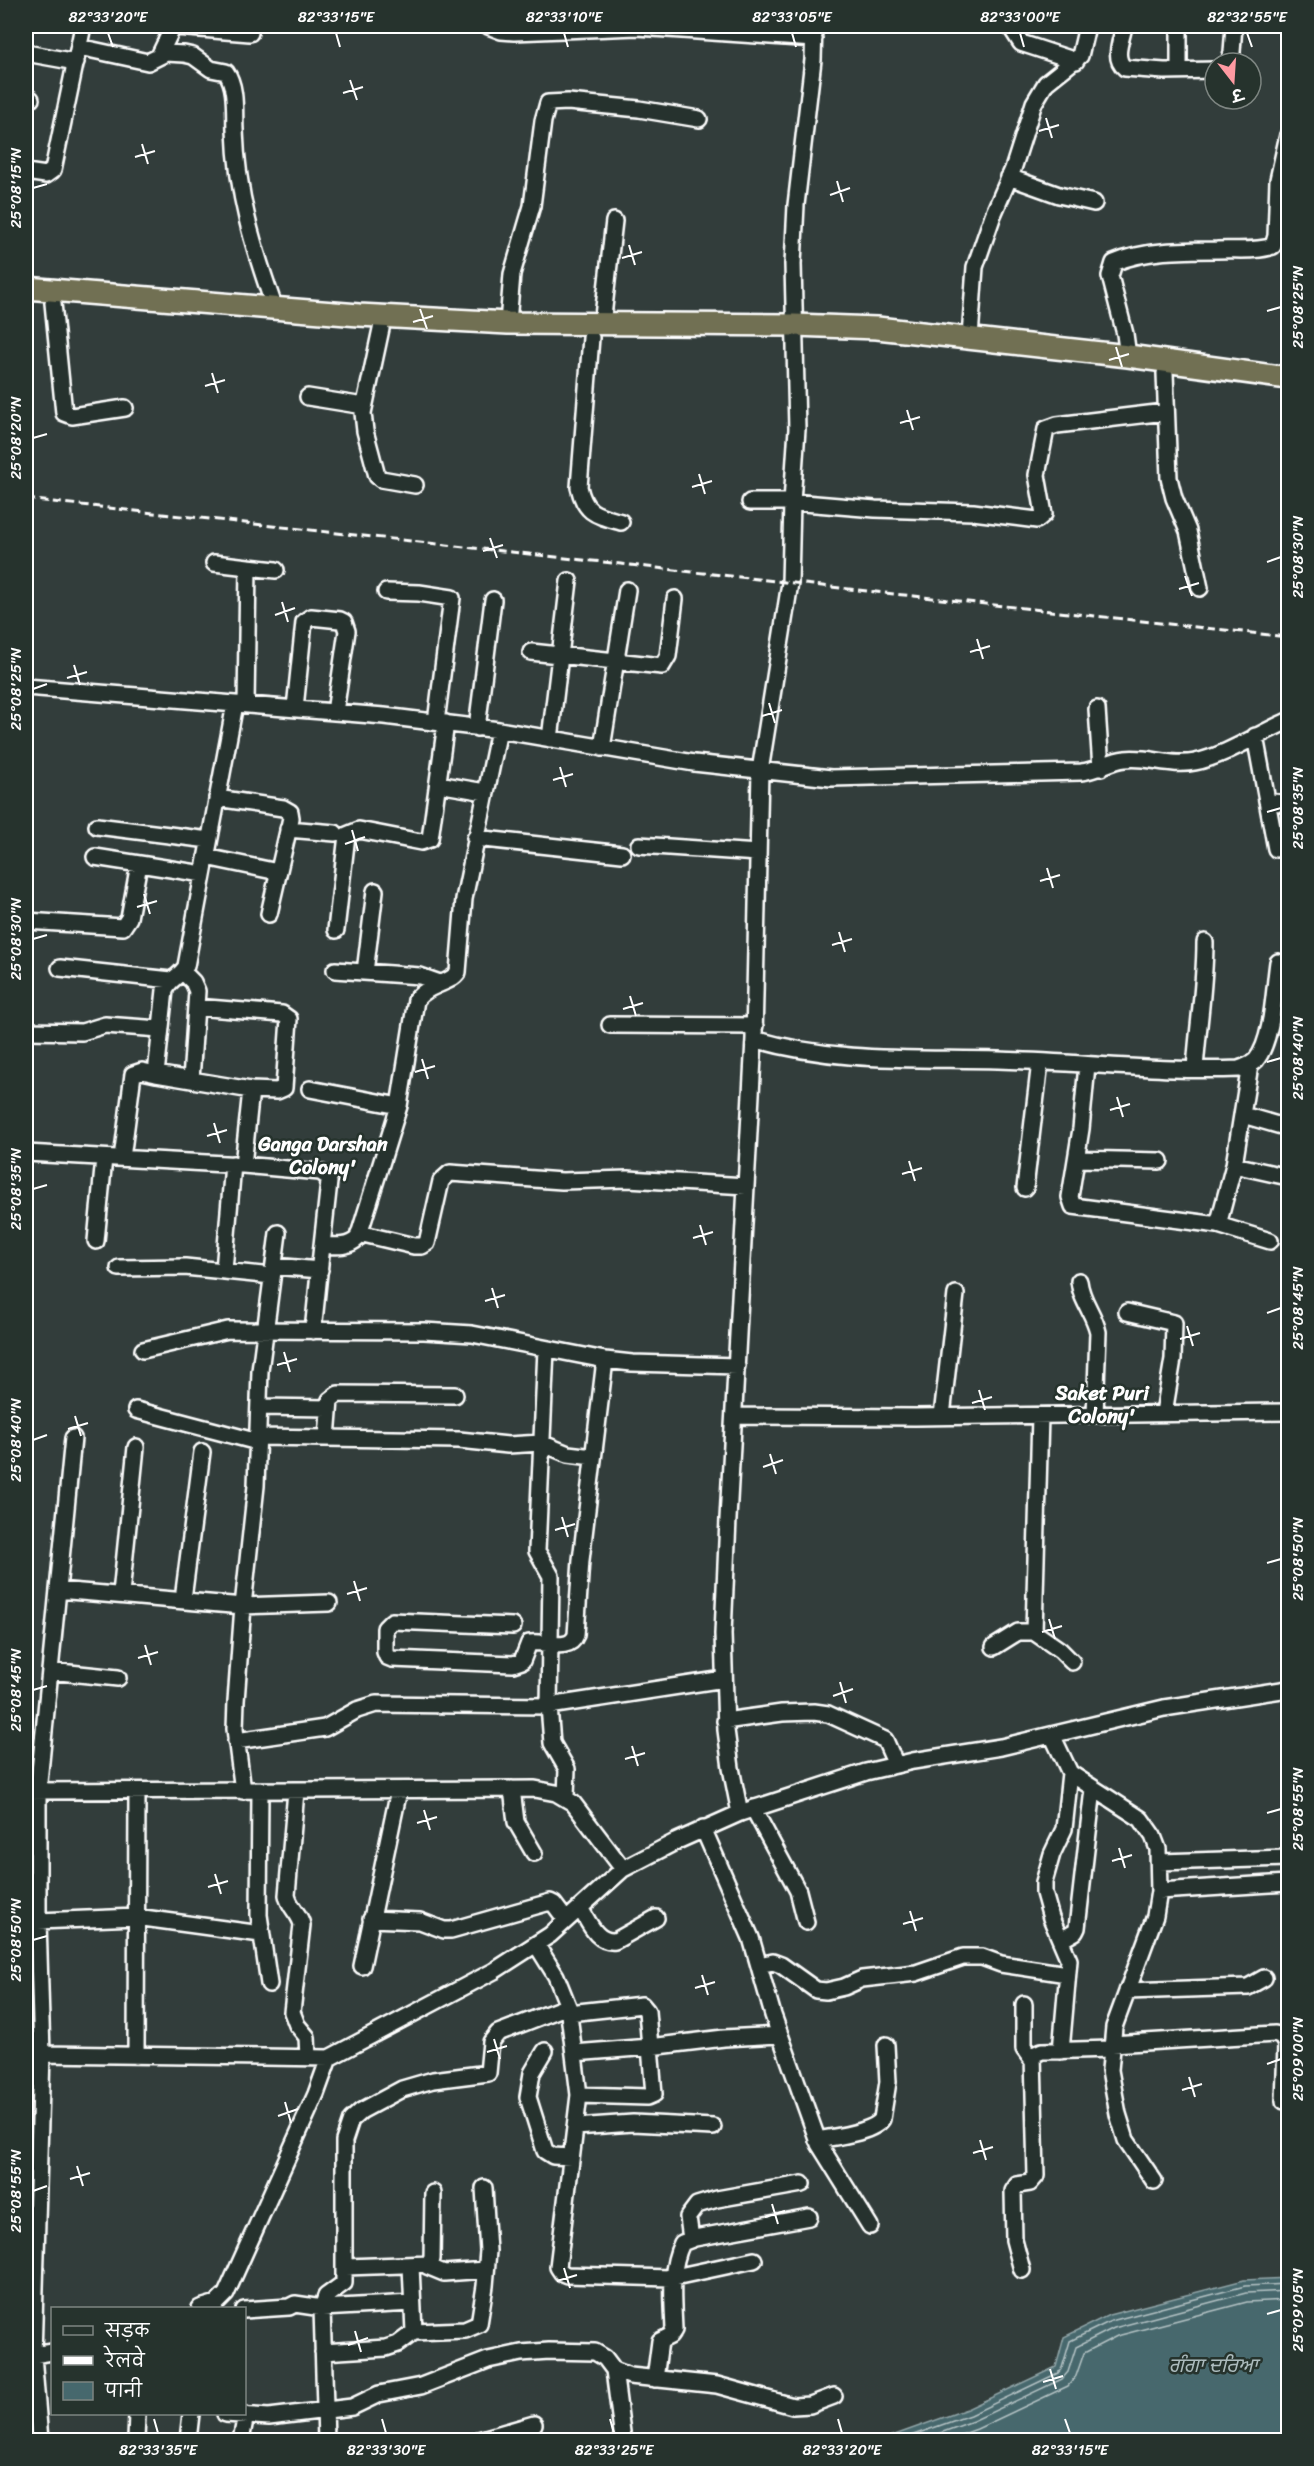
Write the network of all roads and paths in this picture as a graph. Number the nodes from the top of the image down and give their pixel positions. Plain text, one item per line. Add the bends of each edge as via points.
1 (83, 26) edge
2 (488, 26) edge
3 (623, 26) edge
4 (1010, 26) edge
5 (1088, 26) edge
6 (1124, 26) edge
7 (1179, 26) edge
8 (1234, 26) edge
9 (577, 27) edge
10 (814, 32) edge
11 (250, 33) dead end
12 (1232, 51) edge
13 (26, 53) edge
14 (78, 55) junction
15 (159, 56) junction
16 (1076, 61) junction
17 (1179, 70) junction
18 (1203, 70) edge
19 (699, 119) dead end
20 (1288, 135) edge
21 (26, 172) edge
22 (1010, 177) junction
23 (1094, 203) dead end
24 (614, 221) dead end
25 (26, 288) edge
26 (26, 300) edge
27 (53, 303) junction
28 (274, 306) junction
29 (508, 322) junction
30 (381, 329) junction
31 (596, 331) junction
32 (794, 331) junction
33 (970, 338) junction
34 (1128, 356) junction
35 (1165, 373) junction
36 (1288, 378) edge
37 (1288, 389) edge
38 (308, 397) dead end
39 (364, 406) junction
40 (124, 408) dead end
41 (1165, 412) junction
42 (415, 485) dead end
43 (750, 502) dead end
44 (792, 502) junction
45 (621, 522) dead end
46 (214, 563) dead end
47 (248, 567) junction
48 (276, 570) dead end
49 (569, 581) dead end
50 (1200, 588) dead end
51 (627, 590) dead end
52 (386, 592) dead end
53 (675, 599) dead end
54 (493, 600) dead end
55 (531, 652) dead end
56 (560, 655) junction
57 (616, 662) junction
58 (26, 687) edge
59 (240, 704) junction
60 (294, 708) junction
61 (1096, 709) dead end
62 (335, 712) junction
63 (1288, 721) edge
64 (441, 723) junction
65 (477, 728) junction
66 (499, 730) junction
67 (1255, 736) junction
68 (550, 739) junction
69 (602, 748) junction
70 (1101, 768) junction
71 (760, 771) junction
72 (438, 784) junction
73 (485, 792) junction
74 (217, 798) junction
75 (1267, 801) junction
76 (1288, 804) edge
77 (97, 826) dead end
78 (288, 829) junction
79 (335, 834) dead end
80 (475, 838) junction
81 (209, 840) junction
82 (639, 845) dead end
83 (1276, 849) dead end
84 (758, 853) junction
85 (622, 854) dead end
86 (95, 857) dead end
87 (206, 857) junction
88 (139, 864) junction
89 (278, 872) junction
90 (203, 874) junction
91 (375, 891) dead end
92 (269, 914) dead end
93 (26, 921) edge
94 (336, 930) dead end
95 (1204, 942) dead end
96 (1278, 962) dead end
97 (60, 968) dead end
98 (334, 970) dead end
99 (365, 972) junction
100 (177, 976) junction
101 (440, 983) junction
102 (196, 1007) junction
103 (610, 1025) dead end
104 (160, 1029) junction
105 (27, 1031) dead end
106 (754, 1033) junction
107 (1040, 1062) junction
108 (1087, 1065) junction
109 (1250, 1065) junction
110 (1195, 1069) junction
111 (156, 1074) junction
112 (191, 1080) junction
113 (310, 1089) dead end
114 (251, 1090) junction
115 (399, 1106) junction
116 (1250, 1117) dead end
117 (1288, 1128) edge
118 (26, 1153) edge
119 (104, 1158) junction
120 (122, 1158) junction
121 (1077, 1159) junction
122 (1160, 1161) dead end
123 (238, 1165) junction
124 (1234, 1165) junction
125 (1288, 1177) edge
126 (746, 1186) junction
127 (1024, 1188) dead end
128 (1218, 1225) junction
129 (278, 1233) dead end
130 (359, 1233) junction
131 (1270, 1240) dead end
132 (96, 1241) dead end
133 (322, 1245) junction
134 (119, 1268) dead end
135 (224, 1270) junction
136 (320, 1270) junction
137 (273, 1271) junction
138 (1079, 1281) dead end
139 (956, 1293) dead end
140 (1127, 1312) dead end
141 (264, 1330) junction
142 (313, 1331) junction
143 (546, 1349) junction
144 (143, 1350) dead end
145 (605, 1360) junction
146 (737, 1366) junction
147 (455, 1395) dead end
148 (259, 1407) junction
149 (329, 1408) junction
150 (136, 1410) dead end
151 (1288, 1412) edge
152 (1164, 1413) junction
153 (1095, 1415) junction
154 (734, 1416) junction
155 (942, 1416) junction
156 (1040, 1416) junction
157 (73, 1438) dead end
158 (327, 1438) junction
159 (258, 1440) junction
160 (541, 1443) junction
161 (136, 1447) dead end
162 (202, 1452) dead end
163 (593, 1457) junction
164 (58, 1590) junction
165 (122, 1594) junction
166 (183, 1599) junction
167 (329, 1604) dead end
168 (243, 1606) junction
169 (513, 1626) dead end
170 (1034, 1632) junction
171 (550, 1643) junction
172 (994, 1647) dead end
173 (1072, 1662) dead end
174 (50, 1671) junction
175 (118, 1678) dead end
176 (724, 1679) junction
177 (1288, 1689) edge
178 (549, 1706) junction
179 (725, 1721) junction
180 (1052, 1735) junction
181 (236, 1741) junction
182 (896, 1765) junction
183 (1070, 1773) junction
184 (512, 1789) junction
185 (1093, 1789) junction
186 (399, 1790) junction
187 (243, 1791) junction
188 (260, 1791) junction
189 (296, 1791) junction
190 (32, 1792) edge
191 (137, 1792) junction
192 (566, 1797) junction
193 (746, 1811) junction
194 (704, 1828) junction
195 (534, 1853) dead end
196 (1288, 1858) edge
197 (1160, 1862) junction
198 (623, 1869) junction
199 (1288, 1883) edge
200 (1158, 1891) junction
201 (579, 1908) junction
202 (136, 1917) junction
203 (656, 1918) dead end
204 (371, 1919) junction
205 (566, 1920) junction
206 (38, 1922) junction
207 (807, 1922) dead end
208 (261, 1934) junction
209 (1061, 1940) junction
210 (536, 1944) junction
211 (759, 1965) junction
212 (362, 1966) dead end
213 (1067, 1974) junction
214 (1264, 1978) dead end
215 (269, 1984) dead end
216 (1127, 1991) junction
217 (1024, 2004) dead end
218 (568, 2010) junction
219 (780, 2035) junction
220 (885, 2044) dead end
221 (1112, 2046) junction
222 (650, 2047) junction
223 (545, 2051) dead end
224 (1061, 2051) junction
225 (574, 2053) junction
226 (42, 2054) junction
227 (136, 2056) junction
228 (308, 2058) junction
229 (329, 2058) junction
230 (1032, 2060) junction
231 (579, 2096) junction
232 (1284, 2101) dead end
233 (575, 2127) junction
234 (713, 2127) dead end
235 (817, 2140) junction
236 (571, 2157) junction
237 (1154, 2181) dead end
238 (802, 2184) dead end
239 (484, 2188) dead end
240 (433, 2193) dead end
241 (809, 2217) dead end
242 (870, 2226) dead end
243 (691, 2239) junction
244 (754, 2260) dead end
245 (411, 2266) junction
246 (427, 2266) junction
247 (346, 2267) junction
248 (486, 2270) junction
249 (1022, 2270) dead end
250 (673, 2278) junction
251 (228, 2301) edge
252 (412, 2302) junction
253 (203, 2307) edge
254 (322, 2308) junction
255 (246, 2310) edge
256 (30, 2316) edge
257 (414, 2332) junction
258 (322, 2352) junction
259 (51, 2353) edge
260 (31, 2366) edge
261 (614, 2370) junction
262 (655, 2379) junction
263 (834, 2396) dead end
264 (324, 2412) junction
265 (136, 2415) edge
266 (191, 2415) edge
267 (246, 2415) joint
268 (534, 2424) dead end
269 (40, 2440) edge
270 (136, 2440) edge
271 (188, 2440) edge
272 (241, 2440) edge
273 (326, 2440) edge
274 (478, 2440) edge
275 (622, 2440) edge

1 - 14 street
2 - 9 street via 514,32
3 - 9 street
3 - 10 street
4 - 16 street via 1021,44
5 - 16 street
6 - 17 street via 1118,50 1120,64 1133,70
7 - 17 street
8 - 12 street
10 - 32 street via 796,205
11 - 15 street via 176,27
13 - 14 street
14 - 15 street via 148,62
14 - 21 street via 53,170 46,175
15 - 28 street via 174,52 193,56 229,76 243,209
16 - 22 street via 1053,75 1040,90
17 - 18 street
19 - 29 street via 639,109 548,103 532,206 512,274
20 - 34 street via 1278,180 1273,246 1142,255 1114,263 1110,276
22 - 23 street
22 - 33 street via 975,267
24 - 31 street
25 - 28 highway
26 - 27 highway
27 - 30 highway
27 - 40 street via 64,413 72,416
28 - 29 highway via 359,315
29 - 31 highway
30 - 31 highway via 507,336
30 - 39 street
31 - 32 highway
31 - 45 street via 579,487 589,510
32 - 33 highway via 876,328
32 - 35 highway
32 - 44 street via 796,429
33 - 34 highway
34 - 36 highway
35 - 37 highway
35 - 41 street
38 - 39 street
39 - 42 street via 363,422 374,472 381,479
41 - 44 street via 1046,429 1037,476 1044,514 1037,520 973,512
41 - 50 street via 1169,478 1188,531
43 - 44 street
44 - 71 street via 790,583
46 - 47 street
47 - 48 street
47 - 59 street
49 - 56 street
51 - 57 street
52 - 64 street via 452,598
53 - 57 street via 665,663 655,666
54 - 65 street
55 - 56 street
56 - 57 street
56 - 68 street
57 - 69 street
58 - 59 street
59 - 60 street
59 - 74 street
60 - 62 street
60 - 62 street via 304,622 311,617 340,620 346,626
61 - 70 street
62 - 64 street
63 - 67 street
64 - 65 street
64 - 72 street
65 - 66 street
66 - 68 street
66 - 73 street
67 - 70 street via 1194,762 1122,759
67 - 75 street
68 - 69 street
69 - 71 street
70 - 71 street via 1081,772 875,779
71 - 84 street
72 - 73 street
72 - 94 street via 430,839 421,842 359,830 347,835
73 - 80 street
74 - 78 street via 287,809 291,818
74 - 81 street
75 - 76 street
75 - 83 street
77 - 81 street
78 - 79 street
78 - 89 street
80 - 85 street
80 - 101 street via 464,899 460,966 455,977
81 - 87 street
82 - 84 street
84 - 106 street
86 - 88 street
87 - 89 street
87 - 90 street
88 - 90 street
88 - 93 street via 129,918 123,927
89 - 92 street
90 - 100 street via 186,966
91 - 99 street
95 - 110 street
96 - 109 street via 1263,1049
97 - 100 street
98 - 99 street
99 - 101 street via 420,976
100 - 102 street via 196,985
100 - 104 street via 165,990
101 - 115 street via 416,1000
102 - 112 street
102 - 114 street via 282,1014 289,1019 284,1088
103 - 106 street
104 - 105 street via 105,1025 82,1032
104 - 111 street
106 - 107 street via 787,1049 830,1055
106 - 126 street
107 - 108 street
107 - 127 street
108 - 110 street
108 - 121 street
109 - 110 street via 1239,1069
109 - 124 street
111 - 112 street
111 - 120 street via 133,1074
112 - 114 street
113 - 115 street
114 - 123 street
115 - 130 street
116 - 117 street
118 - 119 street
119 - 120 street
119 - 132 street
120 - 123 street
121 - 122 street
121 - 128 street via 1070,1197 1073,1206
123 - 133 street via 320,1172 328,1177
123 - 135 street
124 - 125 street
124 - 128 street
126 - 130 street via 628,1179 562,1181 450,1173 441,1181 427,1242 422,1246
126 - 146 street
128 - 131 street
129 - 137 street
130 - 133 street via 348,1245
133 - 136 street
134 - 135 street
135 - 137 street
136 - 137 street
136 - 142 street
137 - 141 street
138 - 153 street via 1080,1293 1098,1332
139 - 155 street
140 - 152 street via 1174,1323
141 - 142 street
141 - 144 street via 216,1331
141 - 148 street
142 - 143 street via 447,1331
143 - 145 street
143 - 160 street
145 - 146 street
145 - 163 street
146 - 154 street
147 - 149 street via 338,1394 330,1400
148 - 149 street
148 - 159 street
149 - 158 street
150 - 159 street
151 - 152 street
152 - 153 street
153 - 156 street
154 - 155 street
154 - 176 street
155 - 156 street
156 - 170 street
157 - 164 street
158 - 159 street
158 - 160 street
159 - 168 street
160 - 163 street via 568,1454
160 - 171 street via 537,1551 551,1575
161 - 165 street
162 - 166 street
163 - 171 street via 576,1635 566,1645
164 - 165 street
164 - 174 street
165 - 166 street
166 - 168 street
167 - 168 street
168 - 181 street
169 - 171 street via 392,1621 385,1628 385,1652 392,1659 513,1664 522,1661 529,1642
170 - 172 street via 1017,1632
170 - 173 street
171 - 178 street
174 - 175 street
174 - 190 street
176 - 178 street
176 - 179 street
177 - 180 street via 1164,1708
178 - 181 street via 376,1704 325,1728
178 - 192 street via 552,1743 567,1769
179 - 182 street via 796,1712 828,1714 885,1740
179 - 193 street via 730,1768
180 - 182 street
180 - 183 street
181 - 187 street
182 - 193 street
183 - 185 street
183 - 209 street via 1064,1829 1044,1882 1047,1905
184 - 186 street
184 - 192 street via 535,1789
184 - 195 street via 516,1822
185 - 197 street via 1148,1827
185 - 209 street via 1077,1929
186 - 189 street
186 - 204 street
187 - 188 street
187 - 191 street
188 - 189 street
188 - 208 street
189 - 228 street via 287,1895 302,1924 292,2012 307,2037
190 - 191 street
190 - 206 street
191 - 202 street
192 - 198 street
193 - 194 street
193 - 207 street via 798,1891
194 - 198 street
194 - 211 street via 739,1906
196 - 197 street
197 - 200 street
198 - 201 street
199 - 200 street
200 - 216 street via 1155,1916
201 - 203 street via 600,1939 608,1941 615,1941
201 - 205 street
202 - 206 street
202 - 208 street
202 - 227 street
204 - 205 street via 420,1921 452,1930 550,1902
204 - 212 street
205 - 210 street
206 - 226 street
208 - 215 street
209 - 213 street via 1069,1960
210 - 218 street via 556,1976
210 - 229 street via 494,1971
211 - 213 street via 781,1965 816,1990 826,1991 862,1979 916,1973 971,1956
211 - 219 street
213 - 224 street
214 - 216 street via 1248,1987
216 - 221 street via 1114,2026
217 - 230 street via 1024,2049
218 - 222 street via 642,2005 647,2011
218 - 225 street
218 - 247 street via 498,2033 491,2042 488,2073 402,2089 351,2120 344,2141
219 - 222 street
219 - 235 street
220 - 235 street via 888,2082 882,2119 868,2129
221 - 224 street
221 - 232 street via 1275,2034 1286,2045
221 - 237 street via 1112,2083 1126,2140
222 - 225 street
222 - 231 street via 654,2094
223 - 236 street via 532,2073 528,2097 545,2151 553,2156
224 - 230 street via 1036,2053
225 - 231 street
226 - 227 street
226 - 256 street
227 - 228 street
228 - 229 street
229 - 251 street
230 - 249 street via 1036,2176 1013,2191 1013,2231
231 - 233 street
233 - 234 street via 633,2123
233 - 236 street
235 - 242 street
236 - 250 street via 558,2267 561,2273
238 - 243 street via 697,2205 687,2217
239 - 248 street
240 - 246 street via 432,2259
241 - 243 street
243 - 250 street via 682,2243
244 - 250 street
245 - 246 street
245 - 247 street
245 - 252 street
246 - 248 street via 444,2273
247 - 254 street via 344,2283 326,2296
248 - 257 street via 481,2319 475,2327
250 - 262 street via 674,2330 660,2341
251 - 253 street
252 - 254 street
252 - 257 street
254 - 255 street via 295,2304
254 - 258 street
256 - 260 street
257 - 258 street via 386,2348
258 - 264 street
259 - 260 street
260 - 269 street
261 - 262 street
261 - 264 street via 595,2352 521,2353 488,2360 421,2386 379,2394 352,2407
261 - 275 street
262 - 263 street via 717,2385 793,2406 810,2405
264 - 267 street
264 - 273 street
265 - 270 street
266 - 271 street
267 - 272 street
268 - 274 street

